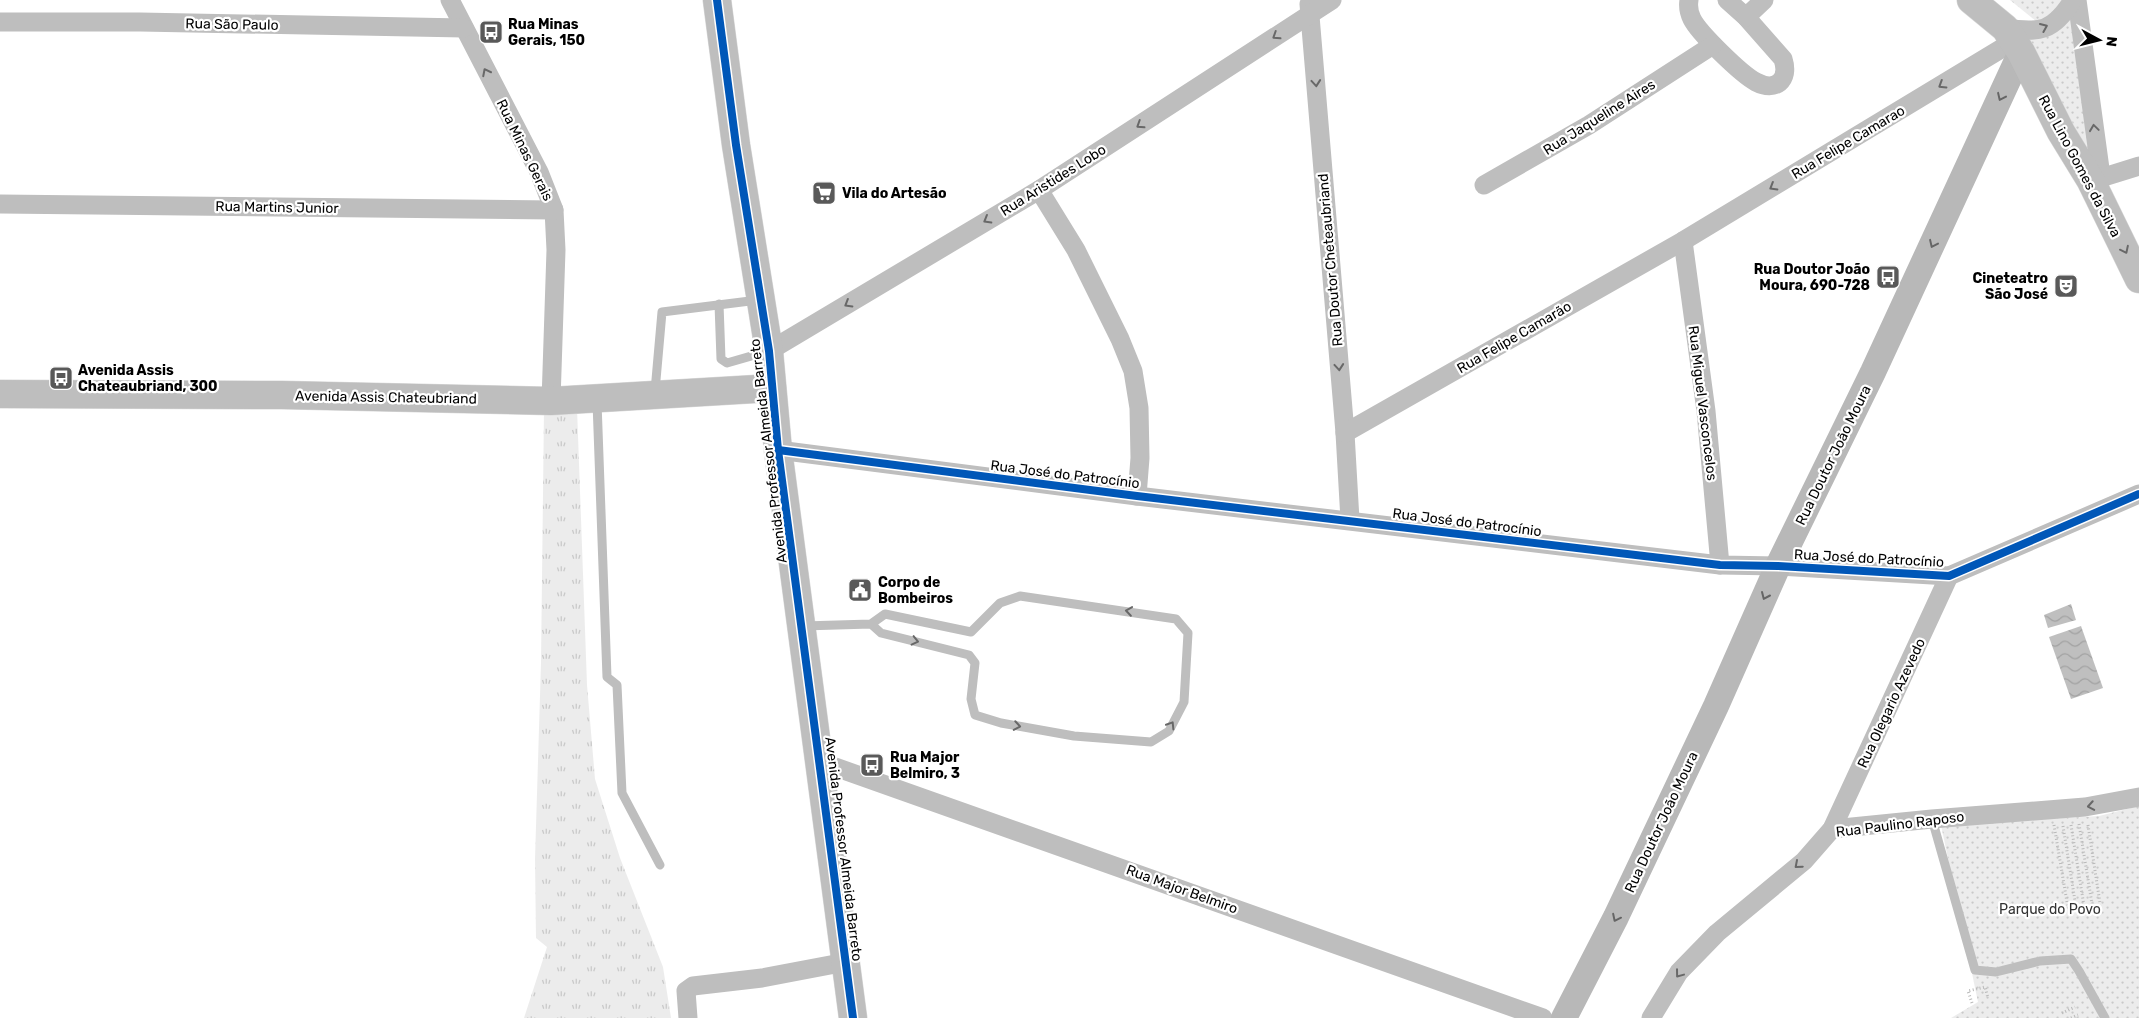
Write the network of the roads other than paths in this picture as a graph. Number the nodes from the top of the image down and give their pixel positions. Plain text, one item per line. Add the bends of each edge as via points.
1 (450, 0) edge
2 (717, 0) edge
3 (1332, 0) edge
4 (1689, 0) edge
5 (1727, 0) edge
6 (1764, 0) edge
7 (1972, 0) edge
8 (2073, 0) edge
9 (2077, 0) edge
10 (1309, 7) edge
11 (1746, 17) junction
12 (0, 22) edge
13 (464, 28) junction
14 (2013, 41) junction
15 (1713, 45) junction
16 (2139, 166) edge
17 (2096, 178) junction
18 (1484, 186) dead end
19 (1039, 190) junction
20 (0, 204) edge
21 (554, 210) junction
22 (1683, 241) junction
23 (2139, 279) edge
24 (761, 300) junction
25 (718, 304) junction
26 (769, 351) junction
27 (772, 388) junction
28 (0, 394) edge
29 (655, 396) junction
30 (597, 399) junction
31 (551, 401) junction
32 (1345, 433) junction
33 (778, 450) junction
34 (2139, 494) edge
35 (1136, 496) junction
36 (1350, 520) junction
37 (1720, 565) junction
38 (1778, 566) junction
39 (1949, 576) junction
40 (871, 624) junction
41 (803, 626) junction
42 (821, 762) junction
43 (2139, 797) edge
44 (1932, 819) junction
45 (1832, 830) junction
46 (660, 865) dead end
47 (846, 962) junction
48 (688, 1018) edge
49 (853, 1018) edge
50 (1543, 1018) edge
51 (1564, 1018) edge
52 (1651, 1018) edge
53 (2105, 1018) edge

1 - 13 street, Rua Minas Gerais
2 - 24 main road, Avenida Professor Almeida Barreto
3 - 10 street, Rua Aristides Lobo
4 - 15 street via 1693,20
5 - 11 street
6 - 11 street
7 - 14 main road
14 -> 8 street via 2028,31 2045,29 2063,15
17 -> 9 street
10 -> 19 street, Rua Aristides Lobo
10 -> 32 street, Rua Doutor Cheteaubriand
11 - 15 street via 1783,59 1786,76 1781,81 1766,85 1754,81
12 - 13 street, Rua São Paulo
21 -> 13 street, Rua Minas Gerais via 538,172
14 - 17 main road, Rua Lino Gomes da Silva via 2061,132
14 -> 22 street, Rua Felipe Camarao
14 -> 38 main road, Rua Doutor João Moura via 1874,372
15 - 18 street, Rua Jaqueline Aires via 1590,125
16 - 17 street
17 -> 23 main road, Rua Lino Gomes da Silva
19 -> 26 street, Rua Aristides Lobo
19 - 35 street via 1076,250 1133,371 1139,408 1140,458
20 - 21 street, Rua Martins Junior
21 - 31 street, Rua Minas Gerais via 556,250
22 - 32 street, Rua Felipe Camarão
22 - 37 street, Rua Miguel Vasconcelos via 1706,411
24 - 25 lane
24 - 26 main road, Avenida Professor Almeida Barreto
25 - 26 lane via 721,359 724,362
25 - 29 lane via 662,312
26 - 27 main road, Avenida Professor Almeida Barreto
27 - 29 main road, Avenida Assis Chateubriand
27 - 33 main road, Avenida Professor Almeida Barreto
28 - 31 main road, Avenida Assis Chateubriand via 282,395
29 - 30 main road, Avenida Assis Chateubriand
30 - 31 main road, Avenida Assis Chateubriand
30 - 46 lane via 607,677 617,685 622,793
32 - 36 street, Rua Doutor Cheteaubriand
33 - 35 street, Rua José do Patrocínio
33 - 41 main road, Avenida Professor Almeida Barreto
34 - 39 street, Rua José do Patrocínio
35 - 36 street, Rua José do Patrocínio
36 - 37 street, Rua José do Patrocínio
37 - 38 street, Rua José do Patrocínio
38 - 39 street, Rua José do Patrocínio
38 -> 51 main road, Rua Doutor João Moura via 1716,706 1616,917
39 - 45 street, Rua Olegario Azevedo
40 -> 40 lane via 881,633 969,655 975,663 971,699 975,715 1001,723 1074,736 1151,742 1169,731 1184,702 1188,633 1176,619 1020,596 1000,603 971,632 886,614
40 - 41 lane
41 - 42 main road, Avenida Professor Almeida Barreto
42 - 47 main road, Avenida Professor Almeida Barreto
42 - 50 street, Rua Major Belmiro
43 -> 44 street, Rua Paulino Raposo via 2085,807
44 - 45 street, Rua Paulino Raposo
44 - 53 lane via 1975,970 1996,972 2040,961 2070,960
45 -> 52 street, Rua Paulino Raposo via 1804,860 1717,933 1679,972
47 - 48 street via 762,978 693,986 686,991
47 - 49 main road, Avenida Professor Almeida Barreto

